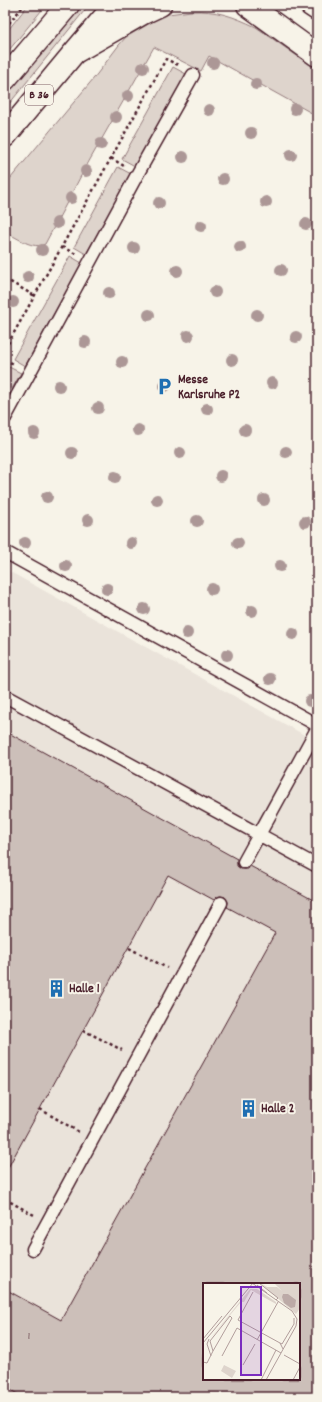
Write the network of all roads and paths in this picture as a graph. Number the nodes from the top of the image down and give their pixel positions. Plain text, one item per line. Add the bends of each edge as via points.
1 (24, 5) edge
2 (68, 5) edge
3 (115, 5) edge
4 (160, 5) edge
5 (248, 5) edge
6 (311, 5) edge
7 (317, 9) edge
8 (5, 28) edge
9 (73, 54) junction
10 (317, 55) edge
11 (193, 75) joint
12 (5, 79) edge
13 (5, 136) edge
14 (5, 279) edge
15 (35, 296) junction
16 (5, 349) edge
17 (5, 418) edge
18 (5, 552) edge
19 (5, 696) edge
20 (317, 725) edge
21 (317, 729) edge
22 (259, 835) junction
23 (244, 862) dead end
24 (317, 866) edge
25 (221, 903) dead end
26 (129, 948) dead end
27 (181, 976) junction
28 (83, 1030) dead end
29 (136, 1058) junction
30 (40, 1110) dead end
31 (93, 1139) junction
32 (5, 1199) edge
33 (47, 1222) junction
34 (33, 1249) dead end

1 - 8 path
2 - 12 main road, B 36
3 - 9 main road, B 36
4 - 9 main road
5 - 10 main road
6 - 7 main road
9 - 13 main road, B 36
11 - 15 path via 166,59
11 - 17 lane
14 - 15 path
15 - 16 path
18 - 20 lane
19 - 22 lane
21 - 22 lane
22 - 23 lane
22 - 24 lane
25 - 27 lane
26 - 27 path
27 - 29 lane
28 - 29 path
29 - 31 lane
30 - 31 path
31 - 33 lane
32 - 33 path
33 - 34 lane

